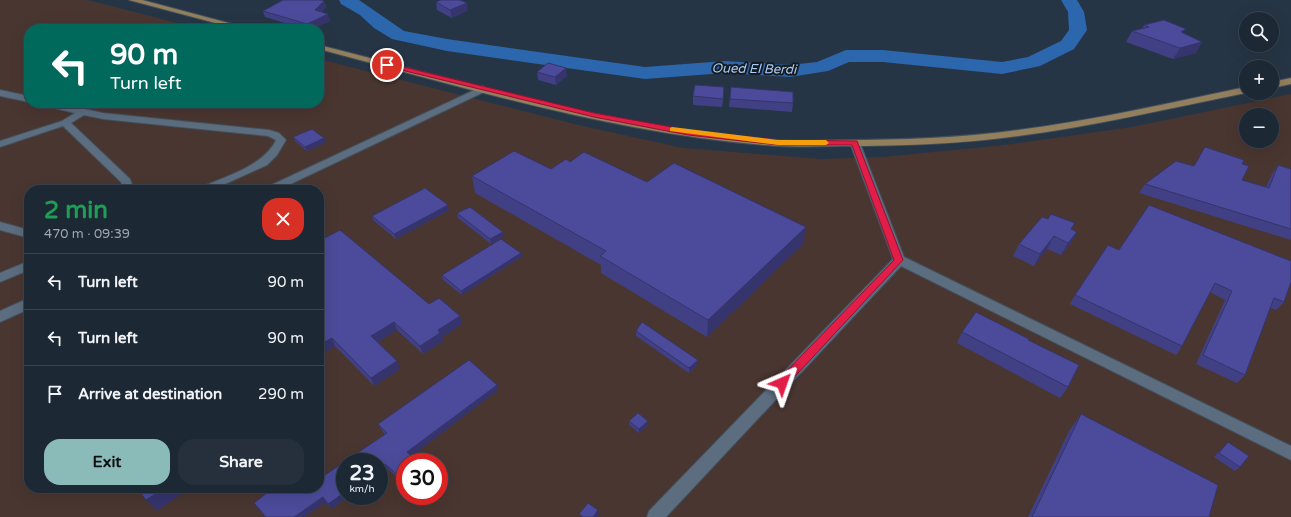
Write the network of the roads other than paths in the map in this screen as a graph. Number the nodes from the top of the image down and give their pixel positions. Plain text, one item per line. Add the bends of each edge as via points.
1 (133, 0) edge
2 (227, 24) edge
3 (324, 48) edge
4 (1291, 81) edge
5 (1279, 84) edge
6 (483, 89) junction
7 (1239, 91) edge
8 (0, 93) edge
9 (24, 98) edge
10 (62, 108) edge
11 (81, 113) junction
12 (65, 123) junction
13 (855, 143) junction
14 (0, 144) edge
15 (127, 185) edge
16 (213, 185) edge
17 (280, 185) edge
18 (0, 226) edge
19 (24, 233) edge
20 (899, 260) junction
21 (24, 266) edge
22 (0, 278) edge
23 (24, 305) edge
24 (0, 316) edge
25 (1291, 453) edge
26 (655, 517) edge

1 - 2 main road
3 - 6 main road
4 - 5 main road
6 - 13 main road via 594,115 688,132 778,143
6 - 17 street
7 - 13 main road via 1049,128 984,137
8 - 9 street
10 - 11 street
11 - 12 street
11 - 16 street via 269,133 276,135 280,140 275,151 263,163
12 - 14 street
12 - 15 street
13 - 20 street
18 - 19 street
20 - 25 street
20 - 26 street
21 - 22 street
23 - 24 street

